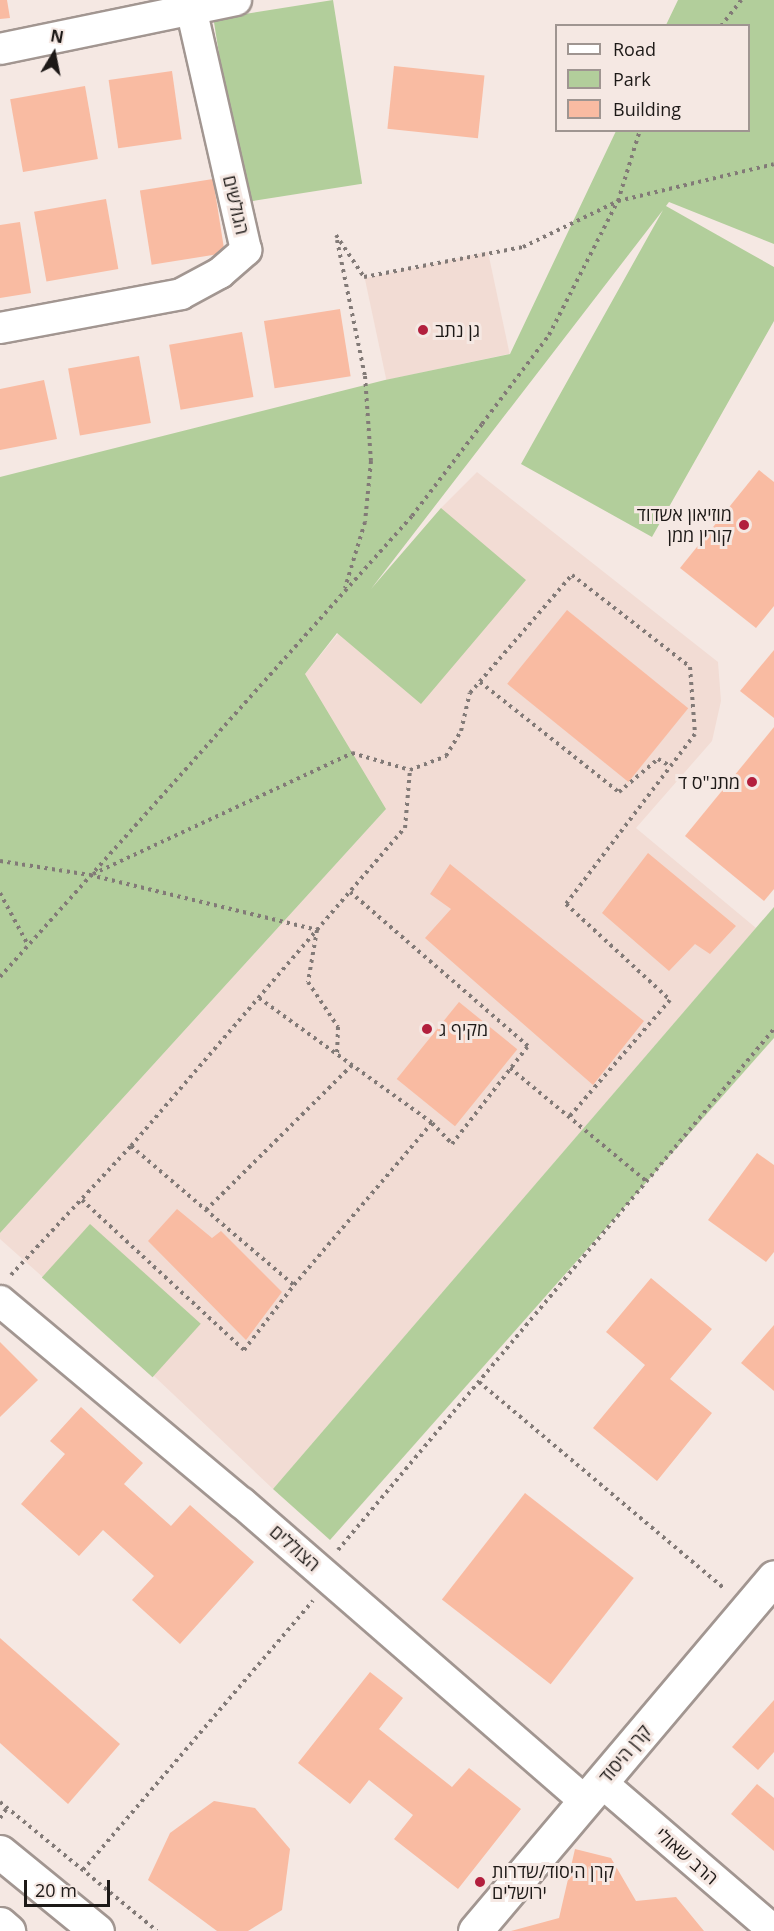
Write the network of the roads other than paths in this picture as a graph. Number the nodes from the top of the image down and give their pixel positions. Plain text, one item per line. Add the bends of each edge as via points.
1 (236, 0) edge
2 (190, 4) edge
3 (0, 49) edge
4 (0, 328) edge
5 (4, 1289) edge
6 (774, 1576) edge
7 (593, 1792) junction
8 (0, 1852) edge
9 (0, 1924) edge
10 (8, 1931) edge
11 (97, 1931) edge
12 (475, 1931) edge
13 (774, 1931) edge

1 - 2 street
2 - 3 street
2 - 4 street, הגולשים via 246,250 220,273 181,294
5 - 7 street, הצוללים via 326,1575
6 - 7 street, קרן היסוד
7 - 12 street, קרן היסוד
7 - 13 street, הרב שאולי
8 - 11 street
9 - 10 street

